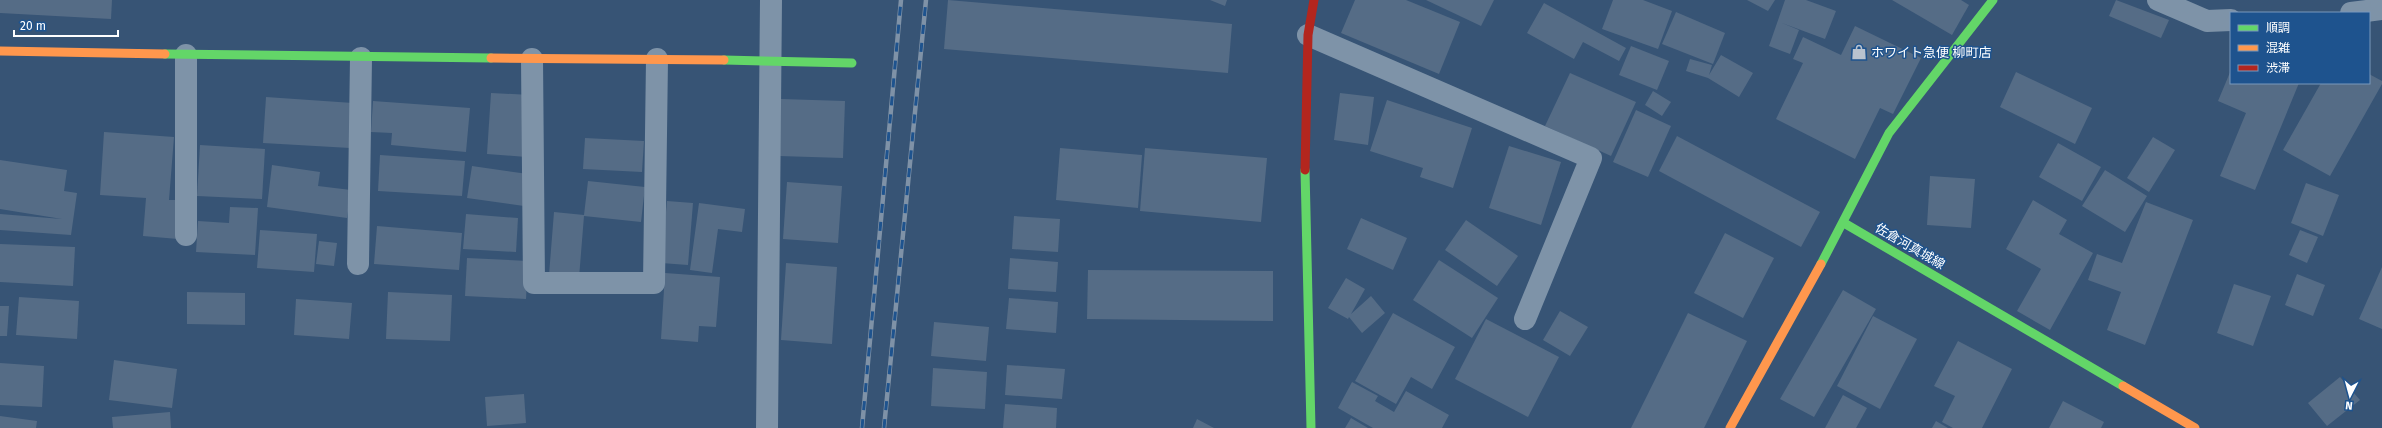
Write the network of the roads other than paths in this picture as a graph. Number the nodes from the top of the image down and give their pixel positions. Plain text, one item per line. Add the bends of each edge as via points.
1 (771, 0) edge
2 (1314, 0) edge
3 (1993, 0) edge
4 (2158, 0) edge
5 (2382, 10) edge
6 (2361, 12) edge
7 (2230, 20) edge
8 (1308, 35) junction
9 (0, 51) edge
10 (186, 55) junction
11 (361, 58) junction
12 (532, 59) junction
13 (656, 59) junction
14 (769, 61) junction
15 (852, 63) dead end
16 (1844, 222) junction
17 (186, 234) dead end
18 (358, 264) dead end
19 (1525, 319) dead end
20 (767, 428) edge
21 (1311, 428) edge
22 (1730, 428) edge
23 (2195, 428) edge

1 - 14 street
2 - 8 street
3 - 16 street via 1889,133
4 - 7 street via 2207,21
5 - 6 street
8 - 19 street via 1591,158
8 - 21 street via 1305,192
9 - 10 street
10 - 11 street
10 - 17 street
11 - 12 street
11 - 18 street
12 - 13 street
12 - 13 street via 534,283 654,283
13 - 14 street
14 - 15 street
14 - 20 street
16 - 22 street
16 - 23 street, 佐倉河真城線

